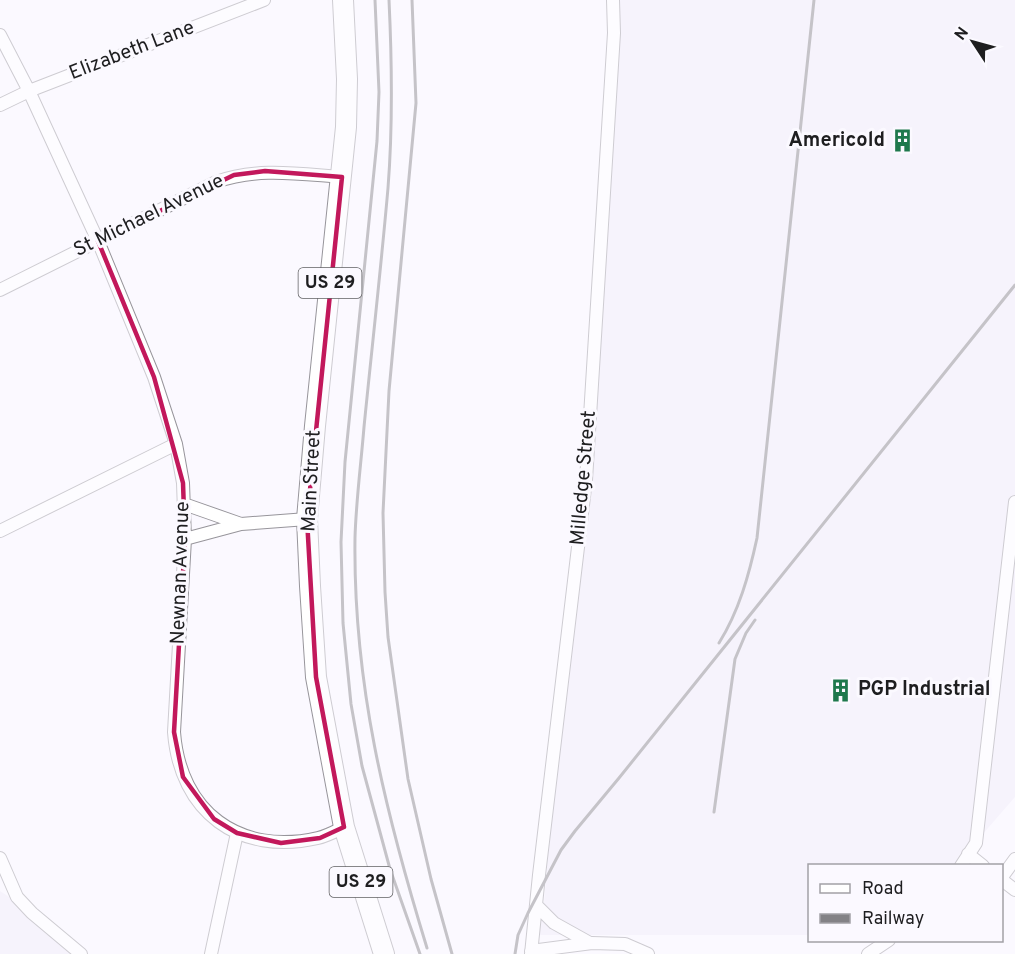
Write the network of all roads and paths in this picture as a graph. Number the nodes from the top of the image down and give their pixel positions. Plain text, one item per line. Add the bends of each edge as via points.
1 (264, 0) edge
2 (342, 0) edge
3 (613, 0) edge
4 (0, 35) edge
5 (29, 91) junction
6 (0, 105) edge
7 (342, 177) junction
8 (98, 241) junction
9 (0, 290) edge
10 (176, 444) junction
11 (1015, 502) edge
12 (184, 504) junction
13 (307, 519) junction
14 (241, 524) junction
15 (0, 531) edge
16 (185, 539) junction
17 (344, 827) junction
18 (237, 832) junction
19 (968, 854) junction
20 (0, 858) edge
21 (1015, 859) edge
22 (962, 864) edge
23 (980, 864) edge
24 (1003, 877) edge
25 (1003, 879) edge
26 (1015, 890) edge
27 (536, 905) junction
28 (886, 942) edge
29 (590, 943) junction
30 (531, 952) edge
31 (81, 954) edge
32 (211, 954) edge
33 (384, 954) edge
34 (648, 954) edge
35 (868, 954) edge

1 - 5 street, Elizabeth Lane
2 - 7 main road, Main Street / US 29 via 347,79
3 - 27 street, Milledge Street via 586,480
4 - 5 street, Newnan Avenue
5 - 6 street, Elizabeth Lane
5 - 8 street, Newnan Avenue
7 - 8 street, St Michael Avenue via 265,171 234,175
7 - 13 main road, Main Street / US 29
8 - 9 street, St Michael Avenue
8 - 10 street, Newnan Avenue via 154,377
10 - 12 street, Newnan Avenue
10 - 15 street
11 - 19 street via 976,843
12 - 14 street
12 - 16 street, Newnan Avenue
13 - 14 street
13 - 17 main road, Main Street / US 29 via 316,677
14 - 16 street
16 - 18 street, Newnan Avenue via 176,752 183,777 196,800 214,819
17 - 18 street, Newnan Avenue via 320,838 282,843
17 - 33 main road, Main Street / US 29
18 - 32 street
19 - 22 street
19 - 23 street
20 - 31 street via 17,897
21 - 24 street
25 - 26 street
27 - 29 street via 554,923
27 - 30 street, Milledge Street
28 - 35 street
29 - 30 street
29 - 34 street via 625,944

